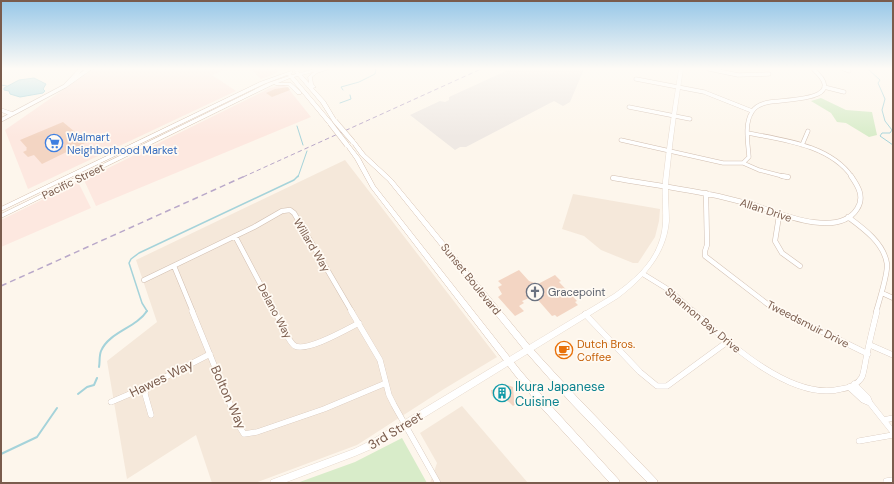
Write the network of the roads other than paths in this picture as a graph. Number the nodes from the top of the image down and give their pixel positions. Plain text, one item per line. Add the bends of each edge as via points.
1 (54, 92) edge
2 (244, 92) edge
3 (254, 92) edge
4 (259, 92) edge
5 (299, 92) edge
6 (303, 92) edge
7 (678, 92) edge
8 (701, 92) edge
9 (821, 92) edge
10 (314, 93) edge
11 (306, 95) junction
12 (246, 96) junction
13 (630, 107) dead end
14 (1, 110) edge
15 (752, 111) junction
16 (12, 114) junction
17 (196, 115) junction
18 (674, 116) junction
19 (1, 120) edge
20 (690, 120) dead end
21 (333, 122) junction
22 (808, 131) dead end
23 (748, 133) junction
24 (169, 134) junction
25 (621, 140) dead end
26 (350, 144) junction
27 (802, 145) junction
28 (670, 151) junction
29 (743, 163) junction
30 (788, 177) dead end
31 (613, 178) dead end
32 (666, 187) junction
33 (706, 193) junction
34 (1, 209) edge
35 (1, 216) edge
36 (779, 216) junction
37 (848, 217) junction
38 (235, 236) junction
39 (174, 266) junction
40 (800, 266) dead end
41 (643, 274) junction
42 (144, 280) dead end
43 (882, 293) junction
44 (893, 298) edge
45 (586, 314) junction
46 (358, 323) junction
47 (727, 342) junction
48 (870, 345) junction
49 (528, 349) junction
50 (210, 354) junction
51 (868, 354) junction
52 (893, 355) edge
53 (509, 361) junction
54 (386, 383) junction
55 (851, 386) junction
56 (146, 387) junction
57 (112, 402) dead end
58 (151, 415) dead end
59 (893, 418) edge
60 (884, 420) junction
61 (405, 425) junction
62 (893, 432) edge
63 (893, 435) edge
64 (859, 441) dead end
65 (893, 480) edge
66 (274, 483) edge
67 (438, 483) edge
68 (616, 483) edge
69 (654, 483) edge
70 (886, 483) edge

1 - 16 street
2 - 17 main road, Pacific Street
3 - 12 main road, Pacific Street
4 - 12 main road
5 - 11 main road
6 - 11 main road, Sunset Boulevard
7 - 18 street, 3rd Street
8 - 15 street
9 - 15 street via 811,97 768,102
10 - 21 main road, Sunset Boulevard
11 - 21 main road, Sunset Boulevard
12 - 24 main road, Pacific Street
13 - 18 street
14 - 16 street
15 - 23 street via 748,118
16 - 19 street
17 - 24 main road
17 - 34 main road, Pacific Street
18 - 20 street
18 - 28 street, 3rd Street
21 - 26 main road, Sunset Boulevard, bridge
22 - 27 street
23 - 27 street
23 - 29 street via 749,157
24 - 35 main road, Pacific Street
25 - 28 street
26 - 49 main road, Sunset Boulevard via 390,180
26 - 53 main road, Sunset Boulevard via 373,187
27 - 37 street via 834,160 854,180 860,199 857,209
28 - 29 street via 731,164
28 - 32 street, 3rd Street
29 - 30 street
31 - 32 street, Allan Drive
32 - 33 street, Allan Drive
32 - 41 street, 3rd Street via 665,230 657,254
33 - 36 street, Allan Drive via 755,206
33 - 51 street, Tweedsmuir Drive via 707,245 704,255 708,259 770,306
36 - 37 street, Allan Drive via 812,223 832,222
36 - 40 street via 775,241 782,253
37 - 43 street via 868,233 886,257 888,265
38 - 39 street, Willard Way
38 - 46 street, Willard Way via 282,211 290,210
38 - 46 street, Delano Way via 291,342 296,346 318,342
39 - 42 street, Willard Way
39 - 50 street, Bolton Way
41 - 45 street, 3rd Street via 627,288
41 - 47 street, Shannon Bay Drive via 667,289
43 - 44 street
43 - 48 street
45 - 47 street via 640,372 657,386 667,386
45 - 49 street, 3rd Street
46 - 54 street, Willard Way via 380,360
47 - 55 street, Shannon Bay Drive via 790,383 819,391 841,390
48 - 51 street
48 - 52 street
49 - 53 street, 3rd Street
49 - 69 main road, Sunset Boulevard
50 - 54 street, Bolton Way via 244,434 257,432 347,400
50 - 56 street, Hawes Way
51 - 55 street via 862,376
53 - 61 street, 3rd Street
53 - 68 main road, Sunset Boulevard via 541,401
54 - 61 street, Willard Way via 389,395
55 - 60 street
56 - 57 street, Hawes Way
56 - 58 street via 145,394
59 - 60 street
60 - 62 street
61 - 66 street, 3rd Street via 364,448
61 - 67 street, Willard Way
63 - 64 street
65 - 70 street

